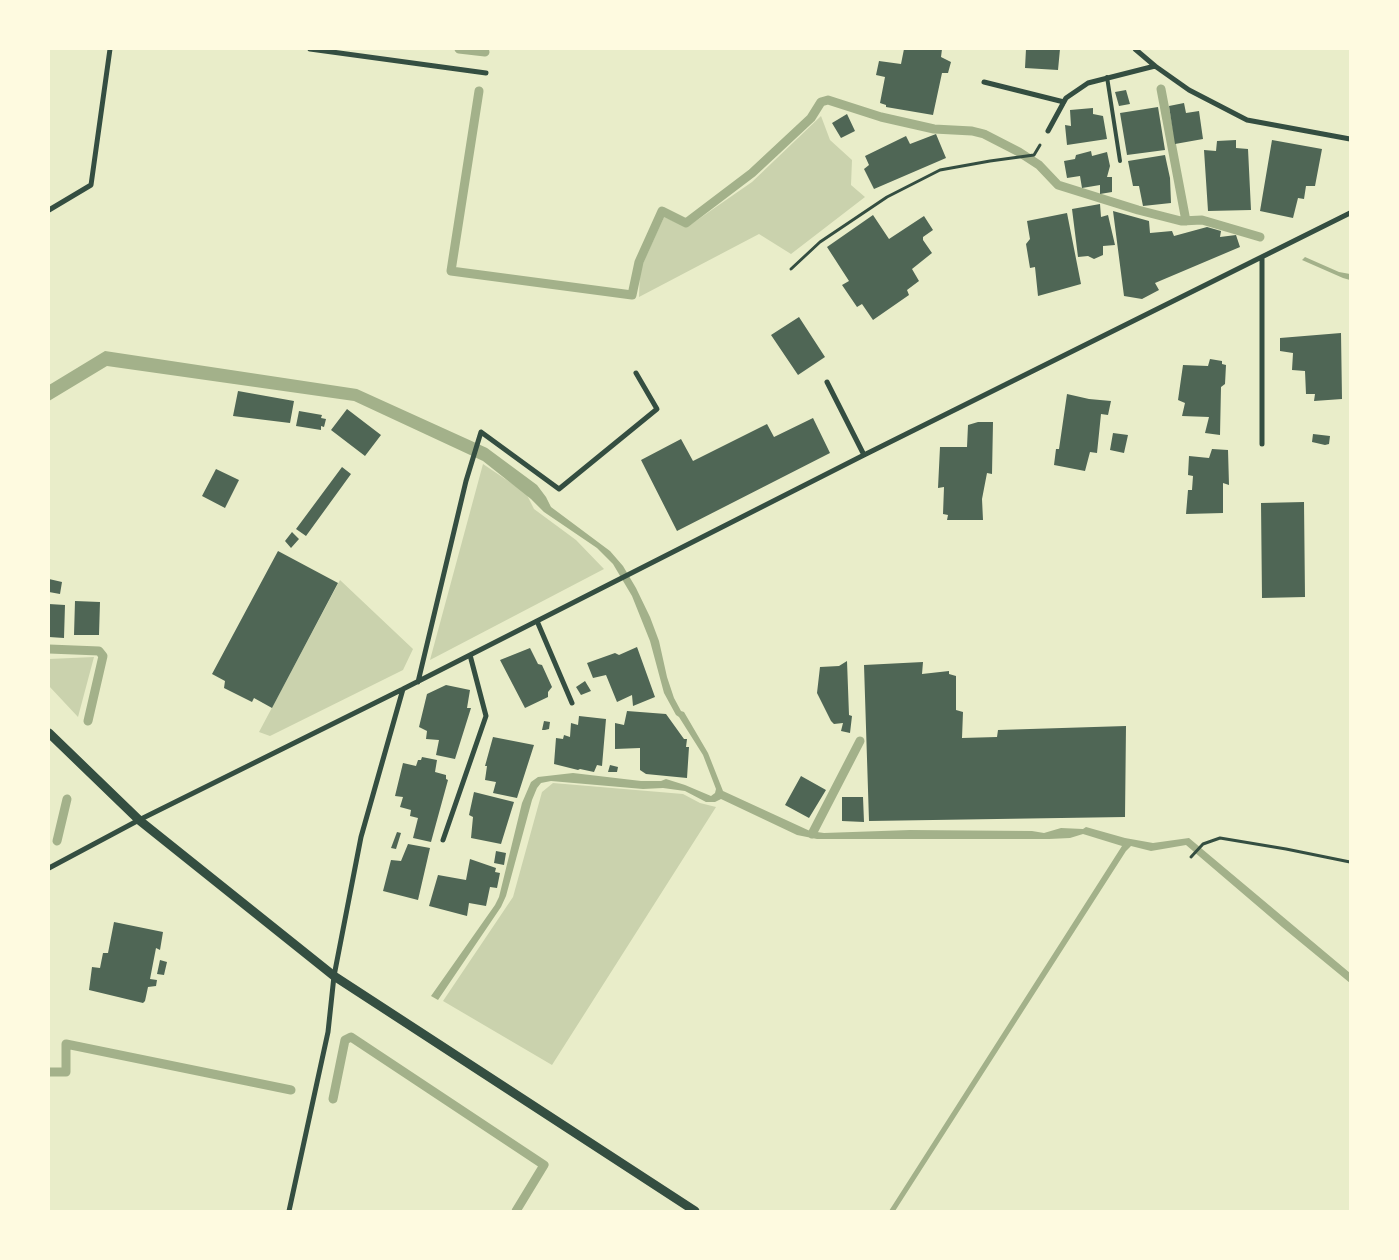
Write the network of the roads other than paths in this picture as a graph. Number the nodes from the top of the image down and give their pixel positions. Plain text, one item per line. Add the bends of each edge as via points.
1 (110, 49) edge
2 (310, 49) edge
3 (1135, 49) edge
4 (1155, 66) junction
5 (486, 73) dead end
6 (1107, 77) junction
7 (984, 82) dead end
8 (1064, 102) junction
9 (1048, 131) road end
10 (1350, 139) edge
11 (1120, 161) dead end
12 (49, 210) edge
13 (1350, 213) edge
14 (1262, 258) junction
15 (636, 373) dead end
16 (827, 382) dead end
17 (1262, 444) dead end
18 (864, 455) junction
19 (537, 621) junction
20 (470, 655) junction
21 (418, 682) junction
22 (403, 689) junction
23 (572, 703) dead end
24 (49, 732) edge
25 (139, 820) junction
26 (443, 840) dead end
27 (49, 868) edge
28 (334, 976) junction
29 (289, 1211) edge
30 (695, 1211) edge

1 - 12 street via 91,185
2 - 5 street
3 - 4 street
4 - 6 street
4 - 10 street via 1188,90 1246,120
6 - 8 street via 1088,83
6 - 11 lane
7 - 8 street
8 - 9 street
13 - 14 street
14 - 17 street
14 - 18 street
15 - 21 street via 657,409 559,489 481,432 466,481
16 - 18 street
18 - 19 street
19 - 20 street
19 - 23 street
20 - 21 street
20 - 26 street via 486,716
21 - 22 street
22 - 25 street
22 - 28 street via 361,837
24 - 25 street
25 - 27 street
25 - 28 street
28 - 29 street via 328,1032
28 - 30 street

